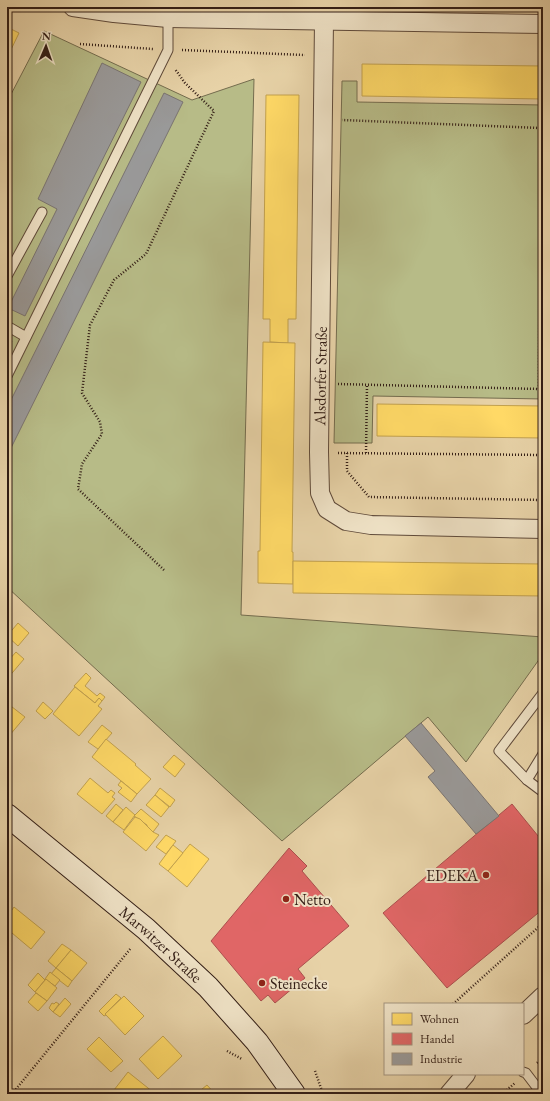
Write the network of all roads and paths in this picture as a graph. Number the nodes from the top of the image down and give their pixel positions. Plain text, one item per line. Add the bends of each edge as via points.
1 (73, 7) edge
2 (168, 18) junction
3 (324, 21) junction
4 (543, 24) edge
5 (80, 44) dead end
6 (168, 50) junction
7 (324, 56) junction
8 (324, 119) junction
9 (42, 212) dead end
10 (7, 276) edge
11 (7, 326) edge
12 (26, 337) junction
13 (7, 376) edge
14 (320, 383) junction
15 (367, 385) junction
16 (319, 452) junction
17 (347, 453) junction
18 (366, 453) junction
19 (543, 455) edge
20 (543, 500) edge
21 (543, 529) edge
22 (164, 570) dead end
23 (543, 693) edge
24 (543, 754) edge
25 (527, 780) junction
26 (543, 792) edge
27 (7, 815) edge
28 (543, 923) edge
29 (131, 948) dead end
30 (543, 996) edge
31 (454, 1003) edge
32 (524, 1014) edge
33 (315, 1071) dead end
34 (524, 1072) edge
35 (465, 1075) edge
36 (12, 1094) edge
37 (294, 1094) edge
38 (322, 1094) edge
39 (449, 1094) edge
40 (542, 1094) edge

1 - 2 street
2 - 3 street
2 - 6 lane
3 - 4 street
3 - 7 street, Alsdorfer Straße
5 - 6 path
6 - 7 path
6 - 12 lane
6 - 22 path via 173,67 185,83 214,111 146,254 114,280 90,325 82,393 100,422 102,434 82,464 78,489
7 - 8 street, Alsdorfer Straße
8 - 14 street, Alsdorfer Straße
8 - 15 path via 540,128 539,389
9 - 10 lane
11 - 12 lane
12 - 13 lane
14 - 15 path
14 - 16 street, Alsdorfer Straße
15 - 18 path
16 - 17 path
16 - 21 street, Alsdorfer Straße via 320,493 327,509 346,521 371,525
17 - 18 path
17 - 20 path via 347,472 369,497
18 - 19 path
23 - 25 lane via 499,751
24 - 25 lane
25 - 26 lane
27 - 37 main road, Marwitzer Straße via 146,929 208,987 257,1042
28 - 31 path
29 - 36 path
30 - 32 street
33 - 38 path
34 - 40 lane
35 - 39 street

